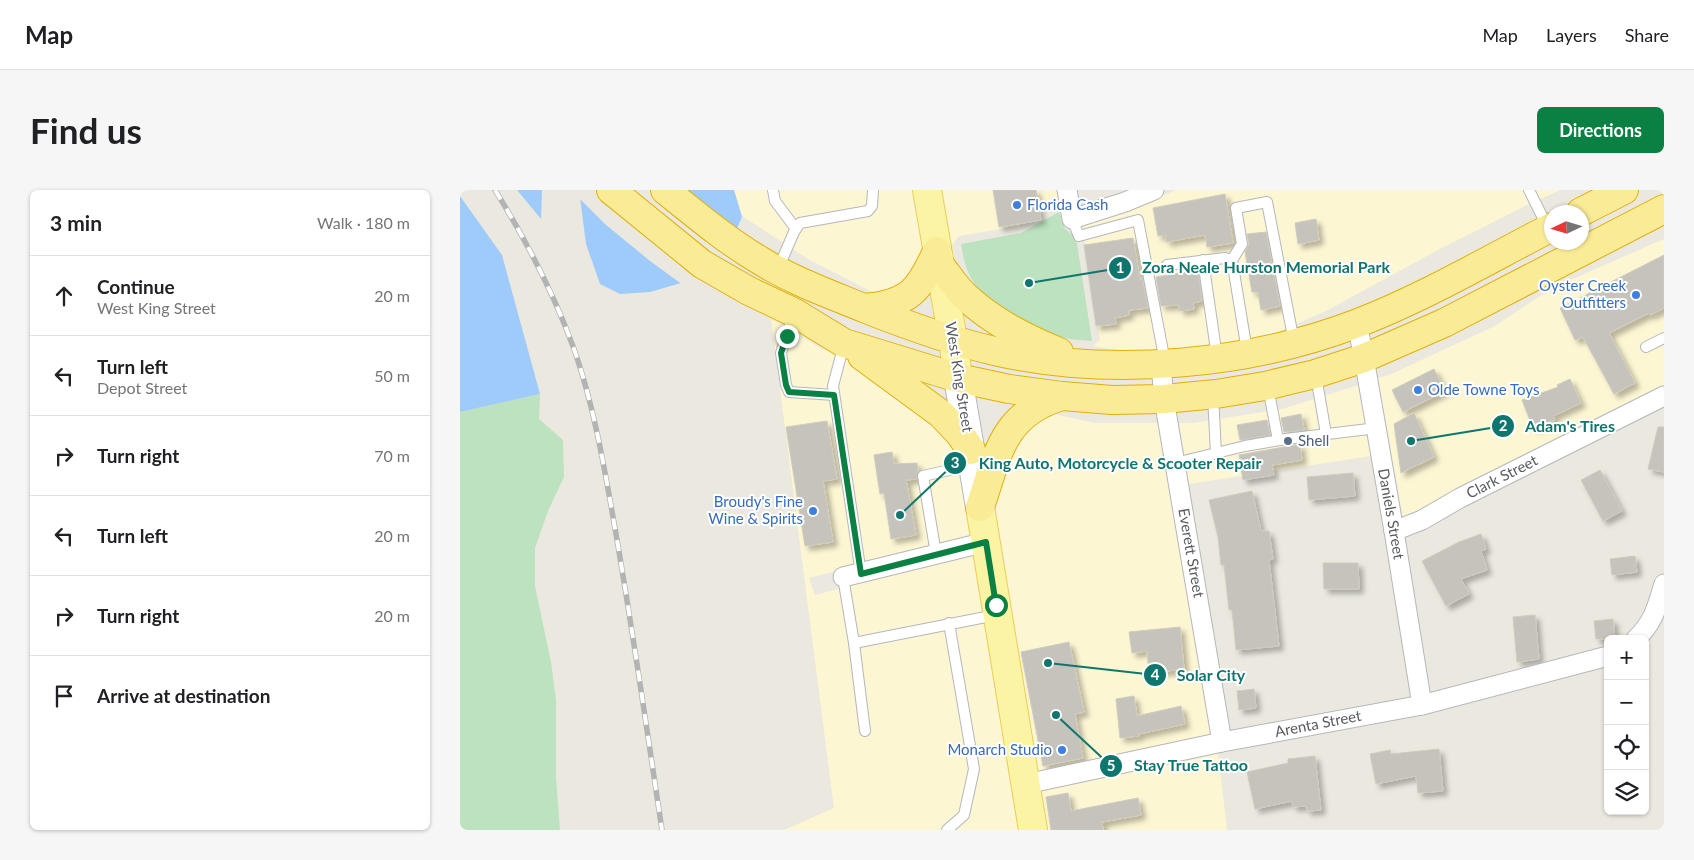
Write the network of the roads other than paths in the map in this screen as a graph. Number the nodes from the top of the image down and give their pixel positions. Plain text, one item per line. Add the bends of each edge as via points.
1 (611, 190) edge
2 (665, 190) edge
3 (773, 190) edge
4 (873, 190) edge
5 (927, 190) edge
6 (1067, 190) edge
7 (1154, 190) edge
8 (1530, 190) edge
9 (1624, 190) edge
10 (1589, 208) edge
11 (1664, 209) edge
12 (1544, 217) edge
13 (1072, 219) junction
14 (796, 229) junction
15 (1544, 231) edge
16 (938, 258) junction
17 (1203, 260) junction
18 (1232, 260) junction
19 (1167, 265) dead end
20 (778, 270) junction
21 (865, 308) junction
22 (794, 313) junction
23 (1357, 324) junction
24 (1664, 338) edge
25 (953, 340) junction
26 (844, 343) junction
27 (1294, 343) junction
28 (1646, 347) dead end
29 (1247, 354) junction
30 (1217, 358) junction
31 (1364, 358) junction
32 (1088, 363) junction
33 (1163, 364) junction
34 (1315, 374) junction
35 (958, 378) junction
36 (1268, 386) junction
37 (1213, 394) junction
38 (834, 395) junction
39 (1062, 396) junction
40 (1664, 396) edge
41 (1164, 398) junction
42 (1377, 428) junction
43 (1326, 434) junction
44 (1278, 440) junction
45 (1216, 454) junction
46 (972, 457) junction
47 (1176, 463) junction
48 (980, 507) junction
49 (1394, 530) junction
50 (986, 542) junction
51 (936, 554) junction
52 (852, 576) junction
53 (1664, 584) edge
54 (997, 614) junction
55 (949, 623) junction
56 (1640, 635) edge
57 (854, 643) junction
58 (1604, 658) edge
59 (1422, 705) junction
60 (865, 731) dead end
61 (1222, 742) junction
62 (1026, 784) junction
63 (947, 830) edge
64 (1033, 830) edge

1 - 22 highway via 702,264
2 - 20 highway via 729,240
3 - 14 lane via 775,201
4 - 14 lane via 872,206 868,211 800,223
5 - 16 main road, West King Street
6 - 13 street
7 - 13 street
8 - 12 lane
9 - 10 highway
11 - 31 highway via 1444,323
13 - 33 lane via 1079,236 1138,220
14 - 20 lane
15 - 23 highway via 1400,306
16 - 21 highway via 913,292 900,301
16 - 25 main road, West King Street
16 - 32 highway via 965,296 988,315 1037,343
17 - 18 lane
17 - 19 lane
17 - 30 lane
18 - 27 lane via 1242,244 1236,208 1267,202
18 - 29 lane
20 - 21 highway
21 - 25 highway
22 - 26 highway
22 - 38 lane via 781,353 789,392
23 - 27 highway
23 - 31 street, Daniels Street
24 - 28 lane
25 - 32 highway via 1040,359
25 - 35 main road, West King Street
26 - 35 highway
26 - 38 lane via 833,386
26 - 46 highway via 941,414 960,434
27 - 29 highway
29 - 30 highway
30 - 33 highway
31 - 34 highway
31 - 42 street, Daniels Street
32 - 33 highway
33 - 41 street, Everett Street
34 - 36 highway
34 - 43 lane
35 - 39 highway
35 - 46 main road, West King Street
36 - 37 highway
36 - 44 lane
37 - 41 highway
37 - 45 lane
38 - 52 lane
39 - 41 highway via 1112,400
39 - 48 highway via 1044,401 1014,424 1000,447
40 - 49 street, Clark Street via 1422,520
41 - 47 street, Everett Street
42 - 43 lane
42 - 49 street, Daniels Street
43 - 44 lane
44 - 45 lane
45 - 47 lane
46 - 48 main road, West King Street
46 - 51 lane via 923,476
47 - 61 street, Everett Street
48 - 50 main road, West King Street
49 - 59 street, Daniels Street
50 - 51 street
50 - 54 main road, West King Street
51 - 52 street
52 - 57 lane
53 - 56 street via 1654,618
54 - 55 lane
54 - 62 main road, West King Street
55 - 57 lane
55 - 63 lane via 974,769 964,815
57 - 60 lane
58 - 59 street, Arenta Street
59 - 61 street, Arenta Street
61 - 62 street, Arenta Street
62 - 64 main road, West King Street

